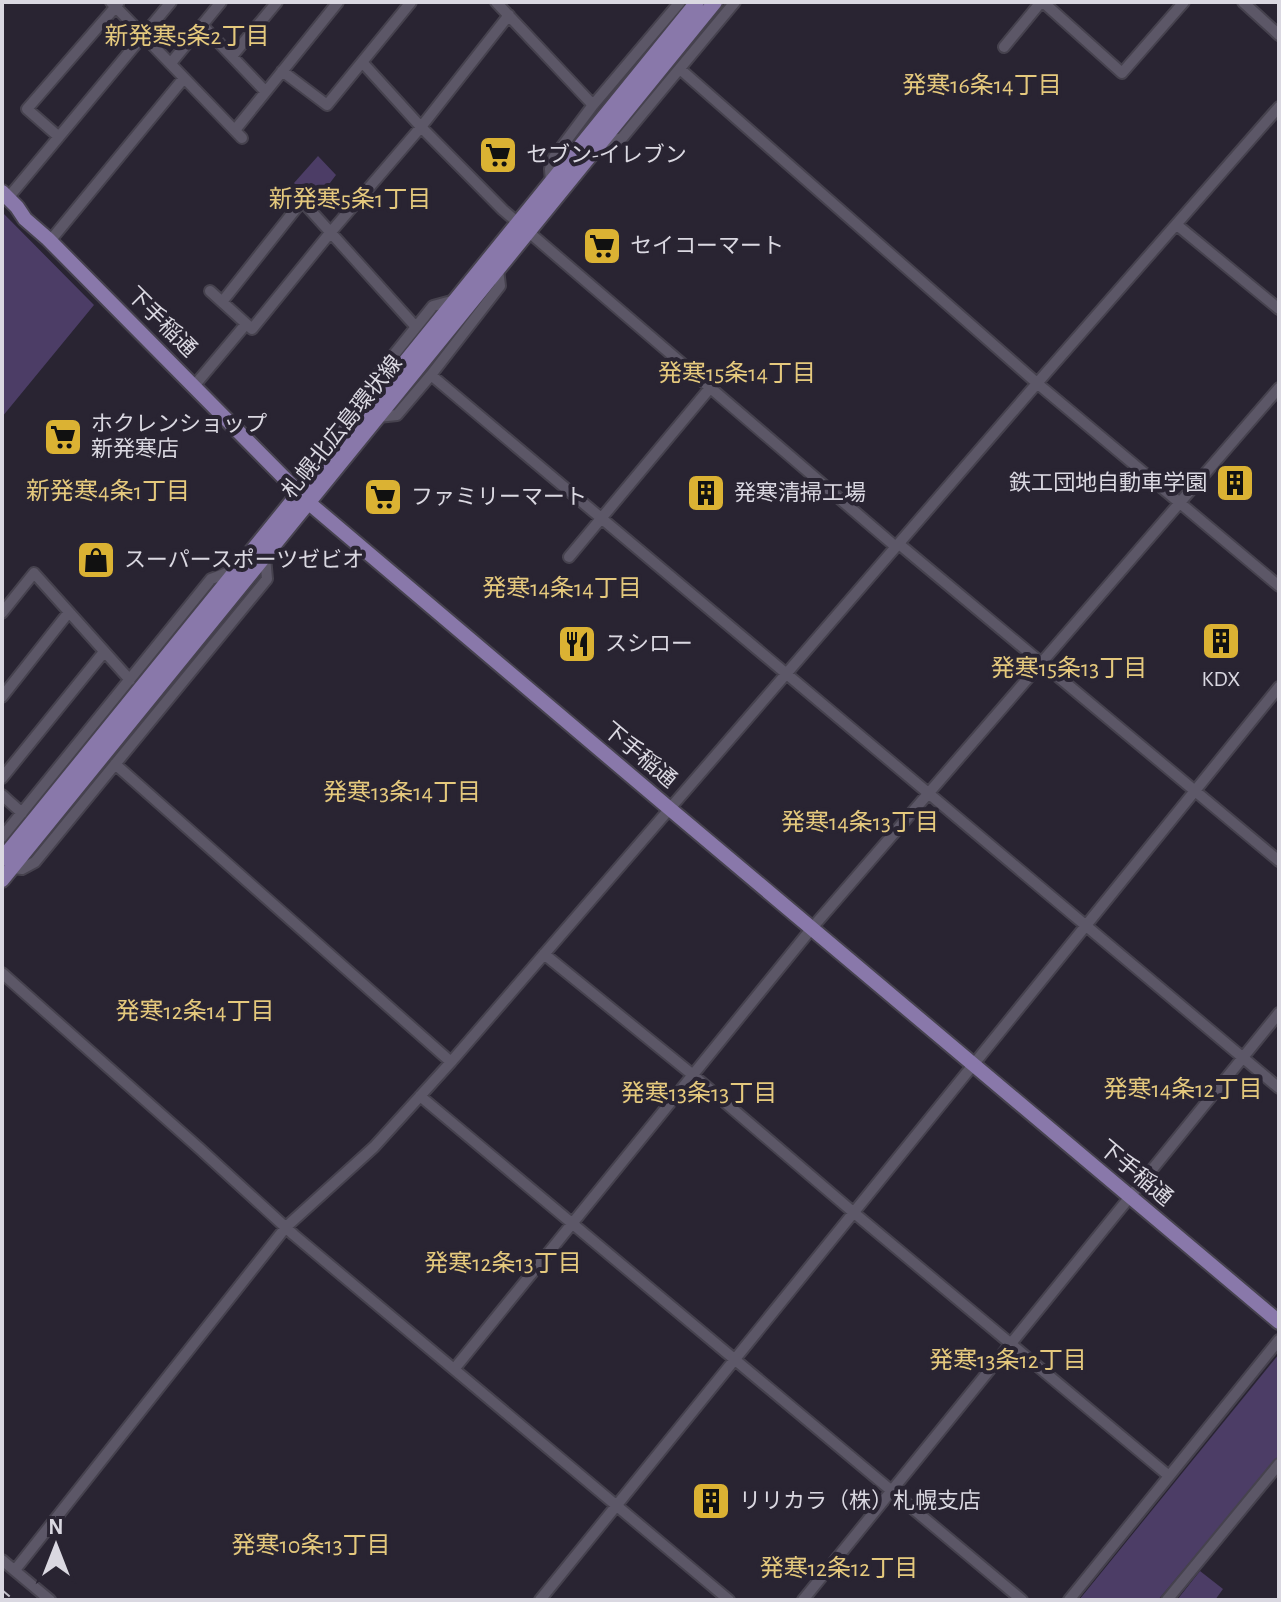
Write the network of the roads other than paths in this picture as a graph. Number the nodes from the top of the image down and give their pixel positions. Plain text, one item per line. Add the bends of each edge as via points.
1 (171, 2) edge
2 (221, 2) edge
3 (277, 2) edge
4 (338, 2) edge
5 (411, 2) edge
6 (680, 2) edge
7 (697, 2) edge
8 (715, 2) edge
9 (735, 2) edge
10 (1042, 2) edge
11 (1184, 2) edge
12 (1243, 2) edge
13 (499, 3) edge
14 (115, 4) edge
15 (509, 15) junction
16 (202, 25) junction
17 (144, 35) junction
18 (1279, 35) edge
19 (1004, 47) dead end
20 (233, 55) junction
21 (362, 62) junction
22 (171, 63) junction
23 (680, 69) junction
24 (282, 71) junction
25 (184, 78) junction
26 (265, 91) junction
27 (593, 105) junction
28 (1279, 107) edge
29 (421, 127) junction
30 (59, 137) junction
31 (600, 143) junction
32 (551, 182) junction
33 (294, 192) dead end
34 (5, 195) edge
35 (302, 201) junction
36 (1177, 225) junction
37 (523, 227) junction
38 (330, 233) junction
39 (50, 241) junction
40 (498, 269) junction
41 (210, 291) dead end
42 (455, 300) junction
43 (222, 302) junction
44 (1279, 309) edge
45 (246, 324) junction
46 (416, 327) junction
47 (431, 375) junction
48 (1038, 384) junction
49 (194, 386) junction
50 (710, 388) junction
51 (1279, 388) edge
52 (378, 417) junction
53 (342, 439) junction
54 (304, 498) junction
55 (1180, 502) junction
56 (600, 519) junction
57 (897, 546) junction
58 (265, 557) junction
59 (569, 557) dead end
60 (236, 570) junction
61 (1279, 586) edge
62 (69, 612) junction
63 (2, 613) edge
64 (104, 652) junction
65 (1041, 663) junction
66 (786, 674) junction
67 (130, 680) junction
68 (1279, 687) edge
69 (2, 697) edge
70 (115, 764) junction
71 (2, 778) edge
72 (1195, 790) junction
73 (929, 793) junction
74 (2, 795) edge
75 (670, 809) junction
76 (22, 813) junction
77 (2, 837) edge
78 (1279, 861) edge
79 (5, 869) edge
80 (1085, 927) junction
81 (812, 928) junction
82 (544, 954) junction
83 (2, 973) edge
84 (1279, 1013) edge
85 (1243, 1057) junction
86 (451, 1062) junction
87 (973, 1064) junction
88 (693, 1075) junction
89 (1279, 1088) edge
90 (420, 1096) junction
91 (1130, 1196) junction
92 (853, 1212) junction
93 (573, 1223) junction
94 (286, 1227) junction
95 (1279, 1322) edge
96 (1279, 1340) edge
97 (1011, 1343) junction
98 (734, 1358) junction
99 (455, 1368) junction
100 (1279, 1464) edge
101 (1169, 1476) junction
102 (891, 1491) junction
103 (616, 1506) junction
104 (2, 1560) edge
105 (15, 1570) junction
106 (50, 1600) edge
107 (540, 1600) edge
108 (729, 1600) edge
109 (803, 1600) edge
110 (1022, 1600) edge
111 (1069, 1600) edge
112 (1167, 1600) edge

1 - 17 street
2 - 16 street
3 - 20 street
4 - 24 street
5 - 21 street
6 - 27 street
7 - 32 main road, 札幌北広島環状線
8 - 31 main road, 札幌北広島環状線
9 - 23 street
10 - 11 street via 1122,73
10 - 19 street
12 - 18 street
13 - 15 street
14 - 17 street
14 - 30 street via 27,109
15 - 27 street
15 - 29 street
16 - 20 street
16 - 22 street
17 - 22 street
17 - 30 street
20 - 26 street
21 - 24 street via 327,105
21 - 29 street
22 - 25 street
23 - 31 street via 622,138
23 - 48 street
24 - 26 street
25 - 26 street via 238,134
25 - 39 street
27 - 32 street via 554,157
28 - 36 street
29 - 37 street
29 - 38 street
30 - 34 street
31 - 37 main road, 札幌北広島環状線
32 - 37 main road, 札幌北広島環状線
33 - 35 street
34 - 39 main road, 下手稲通
35 - 38 street
35 - 43 street
36 - 44 street
36 - 48 street
37 - 40 main road, 札幌北広島環状線
37 - 42 main road, 札幌北広島環状線
37 - 50 street
38 - 45 street via 252,329
38 - 46 street
39 - 49 main road, 下手稲通
40 - 47 street via 500,286
40 - 52 main road, 札幌北広島環状線
41 - 43 street
42 - 46 street via 433,306
42 - 53 main road, 札幌北広島環状線
43 - 45 street
45 - 49 street
46 - 53 street via 342,419
47 - 52 street via 397,415
47 - 56 street
48 - 55 street
48 - 57 street
49 - 54 main road, 下手稲通
50 - 56 street
50 - 57 street
51 - 55 street
52 - 54 main road, 札幌北広島環状線
53 - 54 main road, 札幌北広島環状線
54 - 58 main road, 札幌北広島環状線
54 - 60 main road, 札幌北広島環状線
54 - 75 main road, 下手稲通
55 - 61 street
55 - 65 street
56 - 59 street
56 - 66 street
57 - 65 street
57 - 66 street
58 - 70 street via 267,579
58 - 79 main road, 札幌北広島環状線
60 - 67 street via 211,579
60 - 79 main road, 札幌北広島環状線
62 - 63 street via 34,573
62 - 64 street
62 - 69 street
64 - 67 street
64 - 71 street
65 - 72 street
65 - 73 street
66 - 73 street
66 - 75 street
67 - 76 street
68 - 72 street
70 - 79 street via 35,862
70 - 86 street
72 - 78 street
72 - 80 street
73 - 80 street
73 - 81 street
74 - 76 street
75 - 81 main road, 下手稲通
75 - 82 street
76 - 77 street
80 - 85 street
80 - 87 street
81 - 87 main road, 下手稲通
81 - 88 street
82 - 86 street
82 - 88 street
83 - 94 street
84 - 85 street
85 - 89 street
85 - 91 street
86 - 90 street
87 - 91 main road, 下手稲通
87 - 92 street
88 - 92 street
88 - 93 street
90 - 93 street
90 - 94 street via 372,1149
91 - 95 main road, 下手稲通
91 - 97 street
92 - 97 street
92 - 98 street
93 - 98 street
93 - 99 street
94 - 99 street
94 - 105 street
96 - 101 street
97 - 101 street
97 - 102 street
98 - 102 street
98 - 103 street
99 - 103 street
100 - 112 street
101 - 111 street
102 - 109 street
102 - 110 street
103 - 107 street
103 - 108 street
104 - 105 street
105 - 106 street

